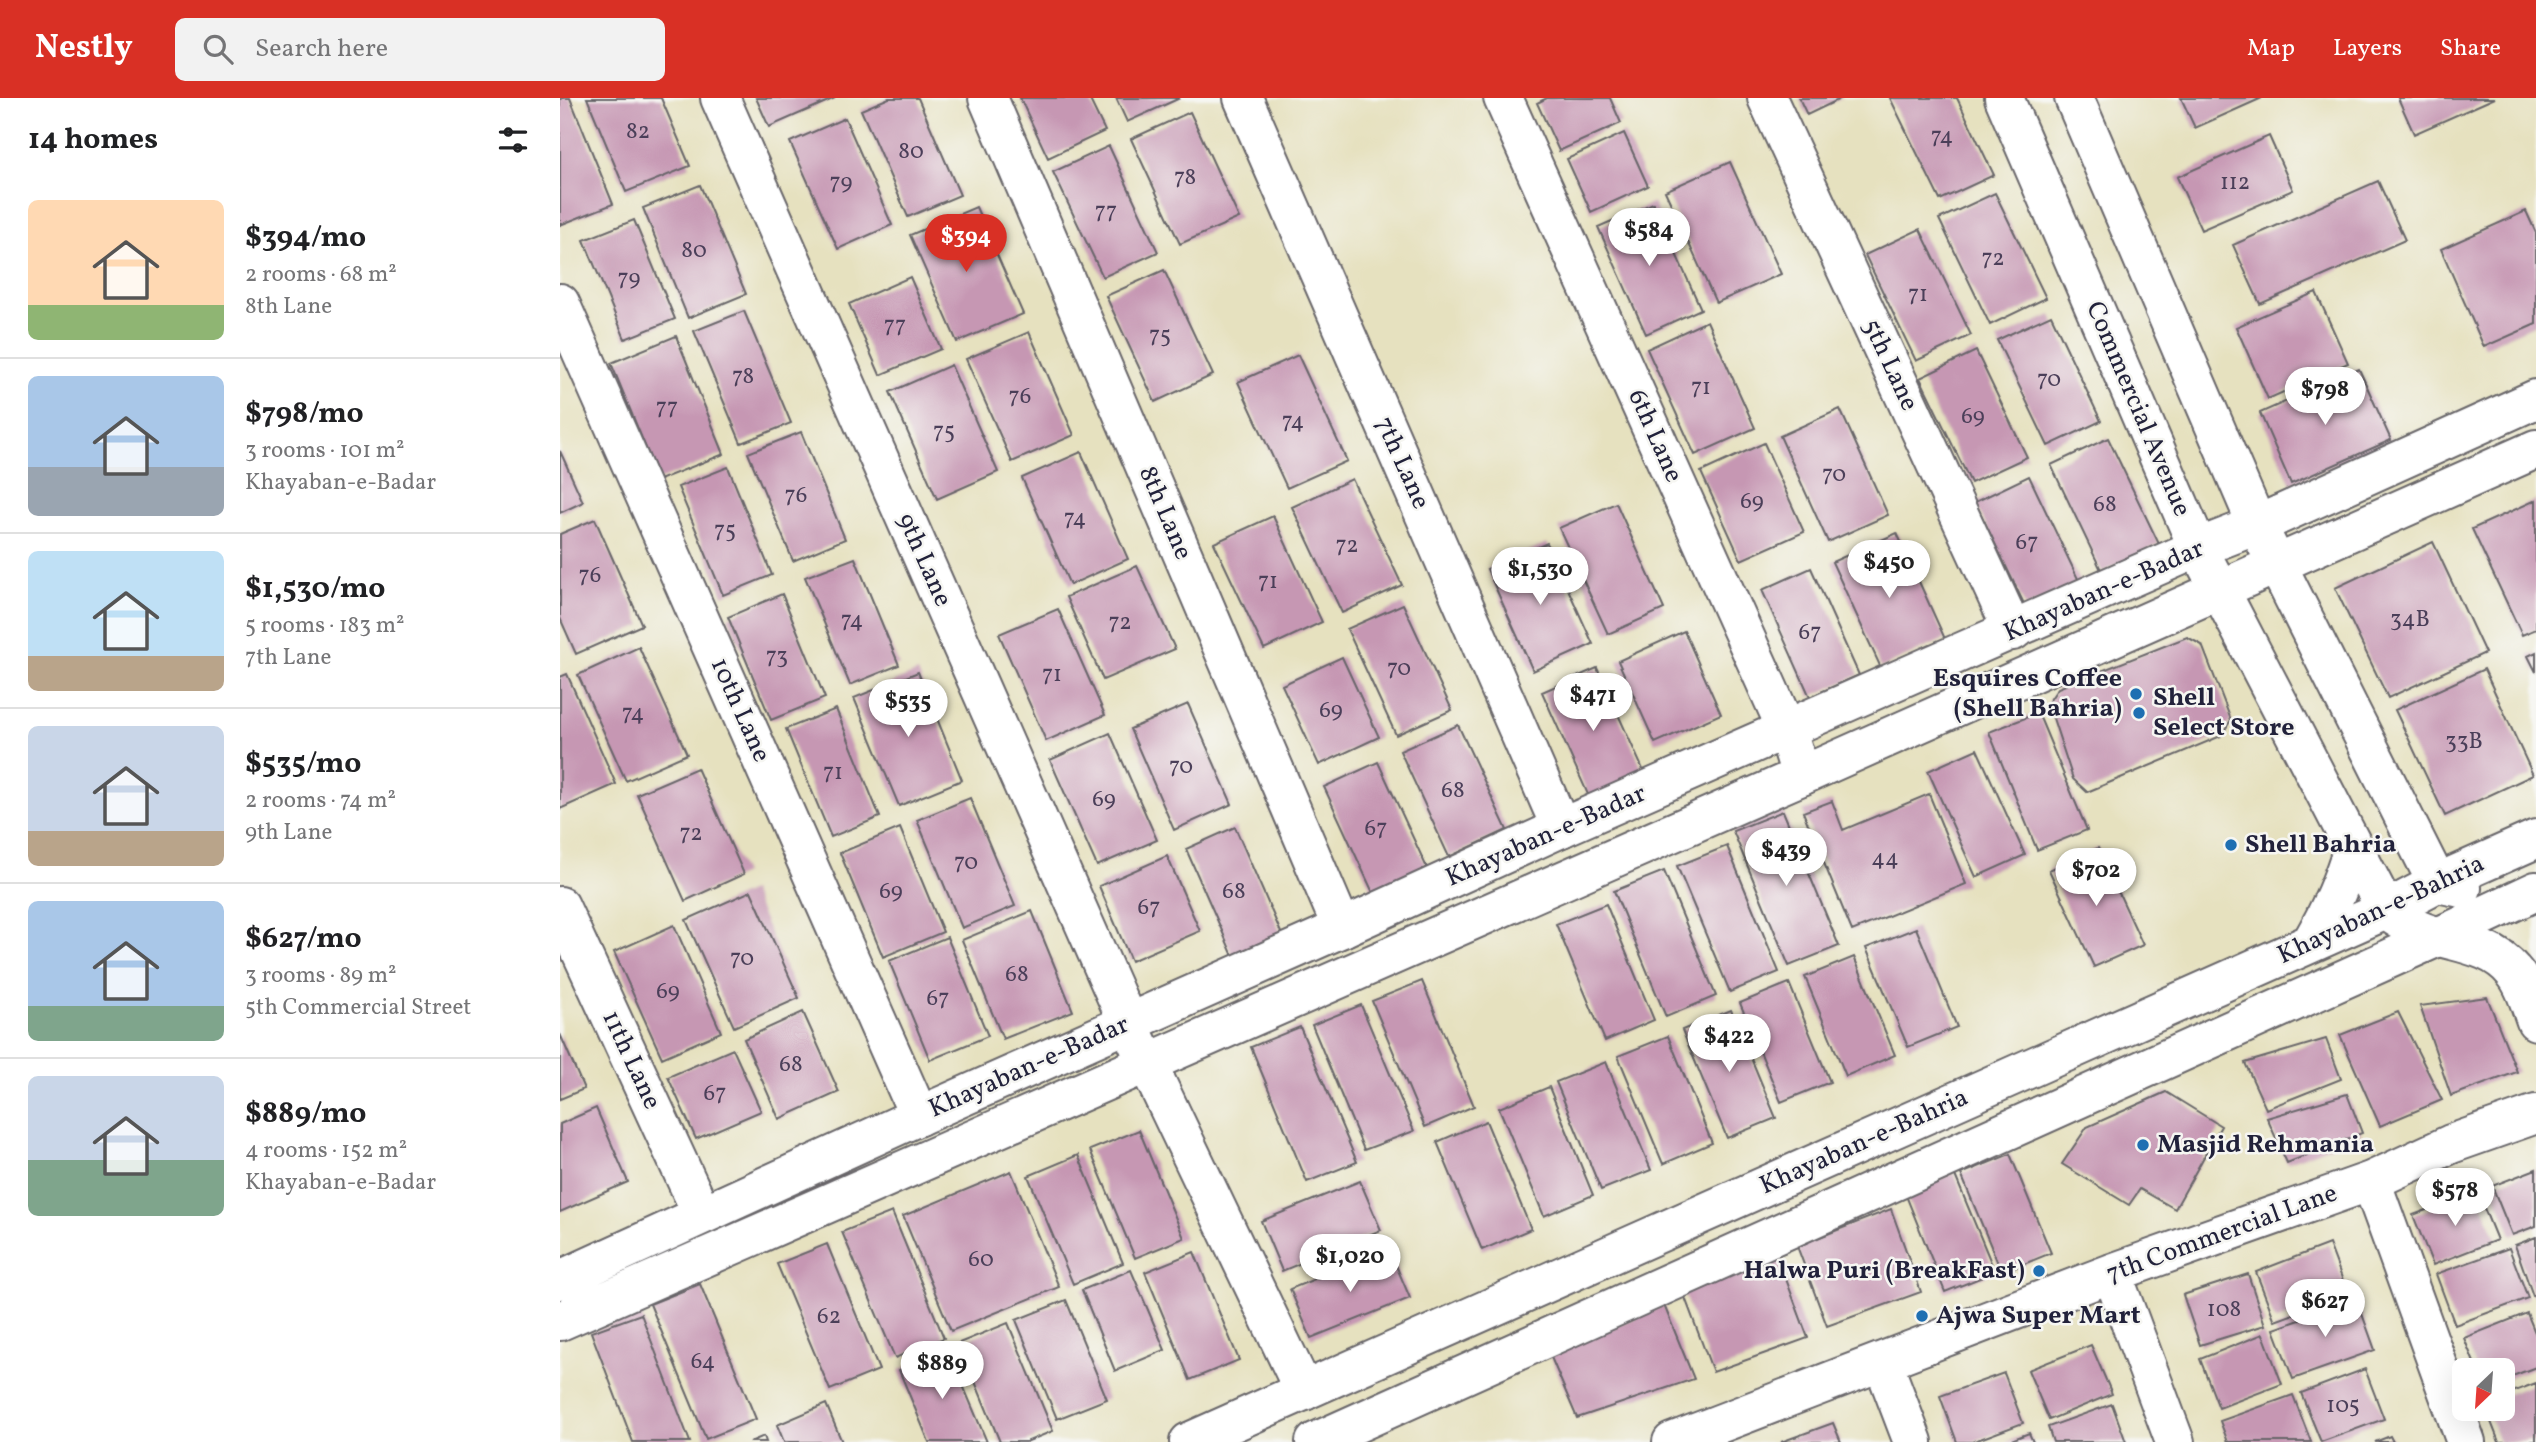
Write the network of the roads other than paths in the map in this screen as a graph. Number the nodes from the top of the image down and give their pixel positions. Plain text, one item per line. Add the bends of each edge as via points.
1 (720, 98) edge
2 (988, 98) edge
3 (1243, 98) edge
4 (1503, 98) edge
5 (1767, 98) edge
6 (2004, 98) edge
7 (2074, 98) edge
8 (560, 303) edge
9 (2536, 400) edge
10 (2536, 449) edge
11 (2258, 525) junction
12 (2198, 548) junction
13 (2277, 565) junction
14 (2220, 590) junction
15 (2013, 631) junction
16 (1787, 730) junction
17 (1801, 776) junction
18 (1561, 828) junction
19 (2536, 839) edge
20 (2353, 847) junction
21 (2437, 883) junction
22 (2535, 893) edge
23 (560, 906) edge
24 (2386, 910) junction
25 (1342, 928) junction
26 (2441, 936) junction
27 (2311, 943) junction
28 (2536, 1021) edge
29 (1128, 1023) junction
30 (1147, 1063) junction
31 (2536, 1114) edge
32 (919, 1116) junction
33 (2371, 1181) junction
34 (702, 1214) junction
35 (2112, 1273) junction
36 (560, 1280) edge
37 (560, 1321) edge
38 (1883, 1363) junction
39 (1304, 1391) junction
40 (1189, 1442) edge
41 (1315, 1442) edge
42 (1672, 1442) edge
43 (1913, 1442) edge
44 (2175, 1442) edge
45 (2466, 1442) edge

1 - 29 main road, 9th Lane
2 - 25 main road, 8th Lane
3 - 18 main road, 7th Lane
4 - 16 main road, 6th Lane
5 - 15 main road, 5th Lane
6 - 12 main road, Commercial Avenue
7 - 11 main road
8 - 32 main road, 10th Lane
9 - 11 main road, Khayaban-e-Badar
10 - 13 main road, Khayaban-e-Badar
11 - 12 main road, Khayaban-e-Badar
11 - 13 main road
12 - 14 main road, Commercial Avenue
12 - 15 main road, Khayaban-e-Badar
13 - 14 main road, Khayaban-e-Badar
13 - 21 main road
14 - 17 main road, Khayaban-e-Badar
14 - 20 main road, Commercial Avenue
15 - 16 main road, Khayaban-e-Badar
16 - 17 main road, 6th Lane
16 - 18 main road, Khayaban-e-Badar
17 - 30 main road, Khayaban-e-Badar
18 - 25 main road, Khayaban-e-Badar
19 - 21 main road, Khayaban-e-Bahria
20 - 24 main road, Commercial Avenue
20 - 27 main road via 2329,913
21 - 22 main road
21 - 24 main road, Khayaban-e-Bahria
22 - 26 main road, Khayaban-e-Bahria
23 - 34 main road, 11th Lane
24 - 26 main road via 2416,929
24 - 27 main road, Khayaban-e-Bahria
25 - 29 main road, Khayaban-e-Badar
26 - 28 main road via 2481,948 2515,972
26 - 41 main road, Khayaban-e-Bahria
27 - 39 main road, Khayaban-e-Bahria
29 - 30 main road, 9th Lane
29 - 32 main road, Khayaban-e-Badar
30 - 37 main road, Khayaban-e-Badar
30 - 39 main road, 9th Lane
31 - 33 main road, 7th Commercial Lane via 2451,1144
32 - 34 main road, Khayaban-e-Badar
33 - 35 main road, 7th Commercial Lane
33 - 45 main road
34 - 36 main road, Khayaban-e-Badar
35 - 38 main road, 7th Commercial Lane
35 - 44 main road
38 - 42 main road, 7th Commercial Lane
38 - 43 main road
39 - 40 main road, Khayaban-e-Bahria

